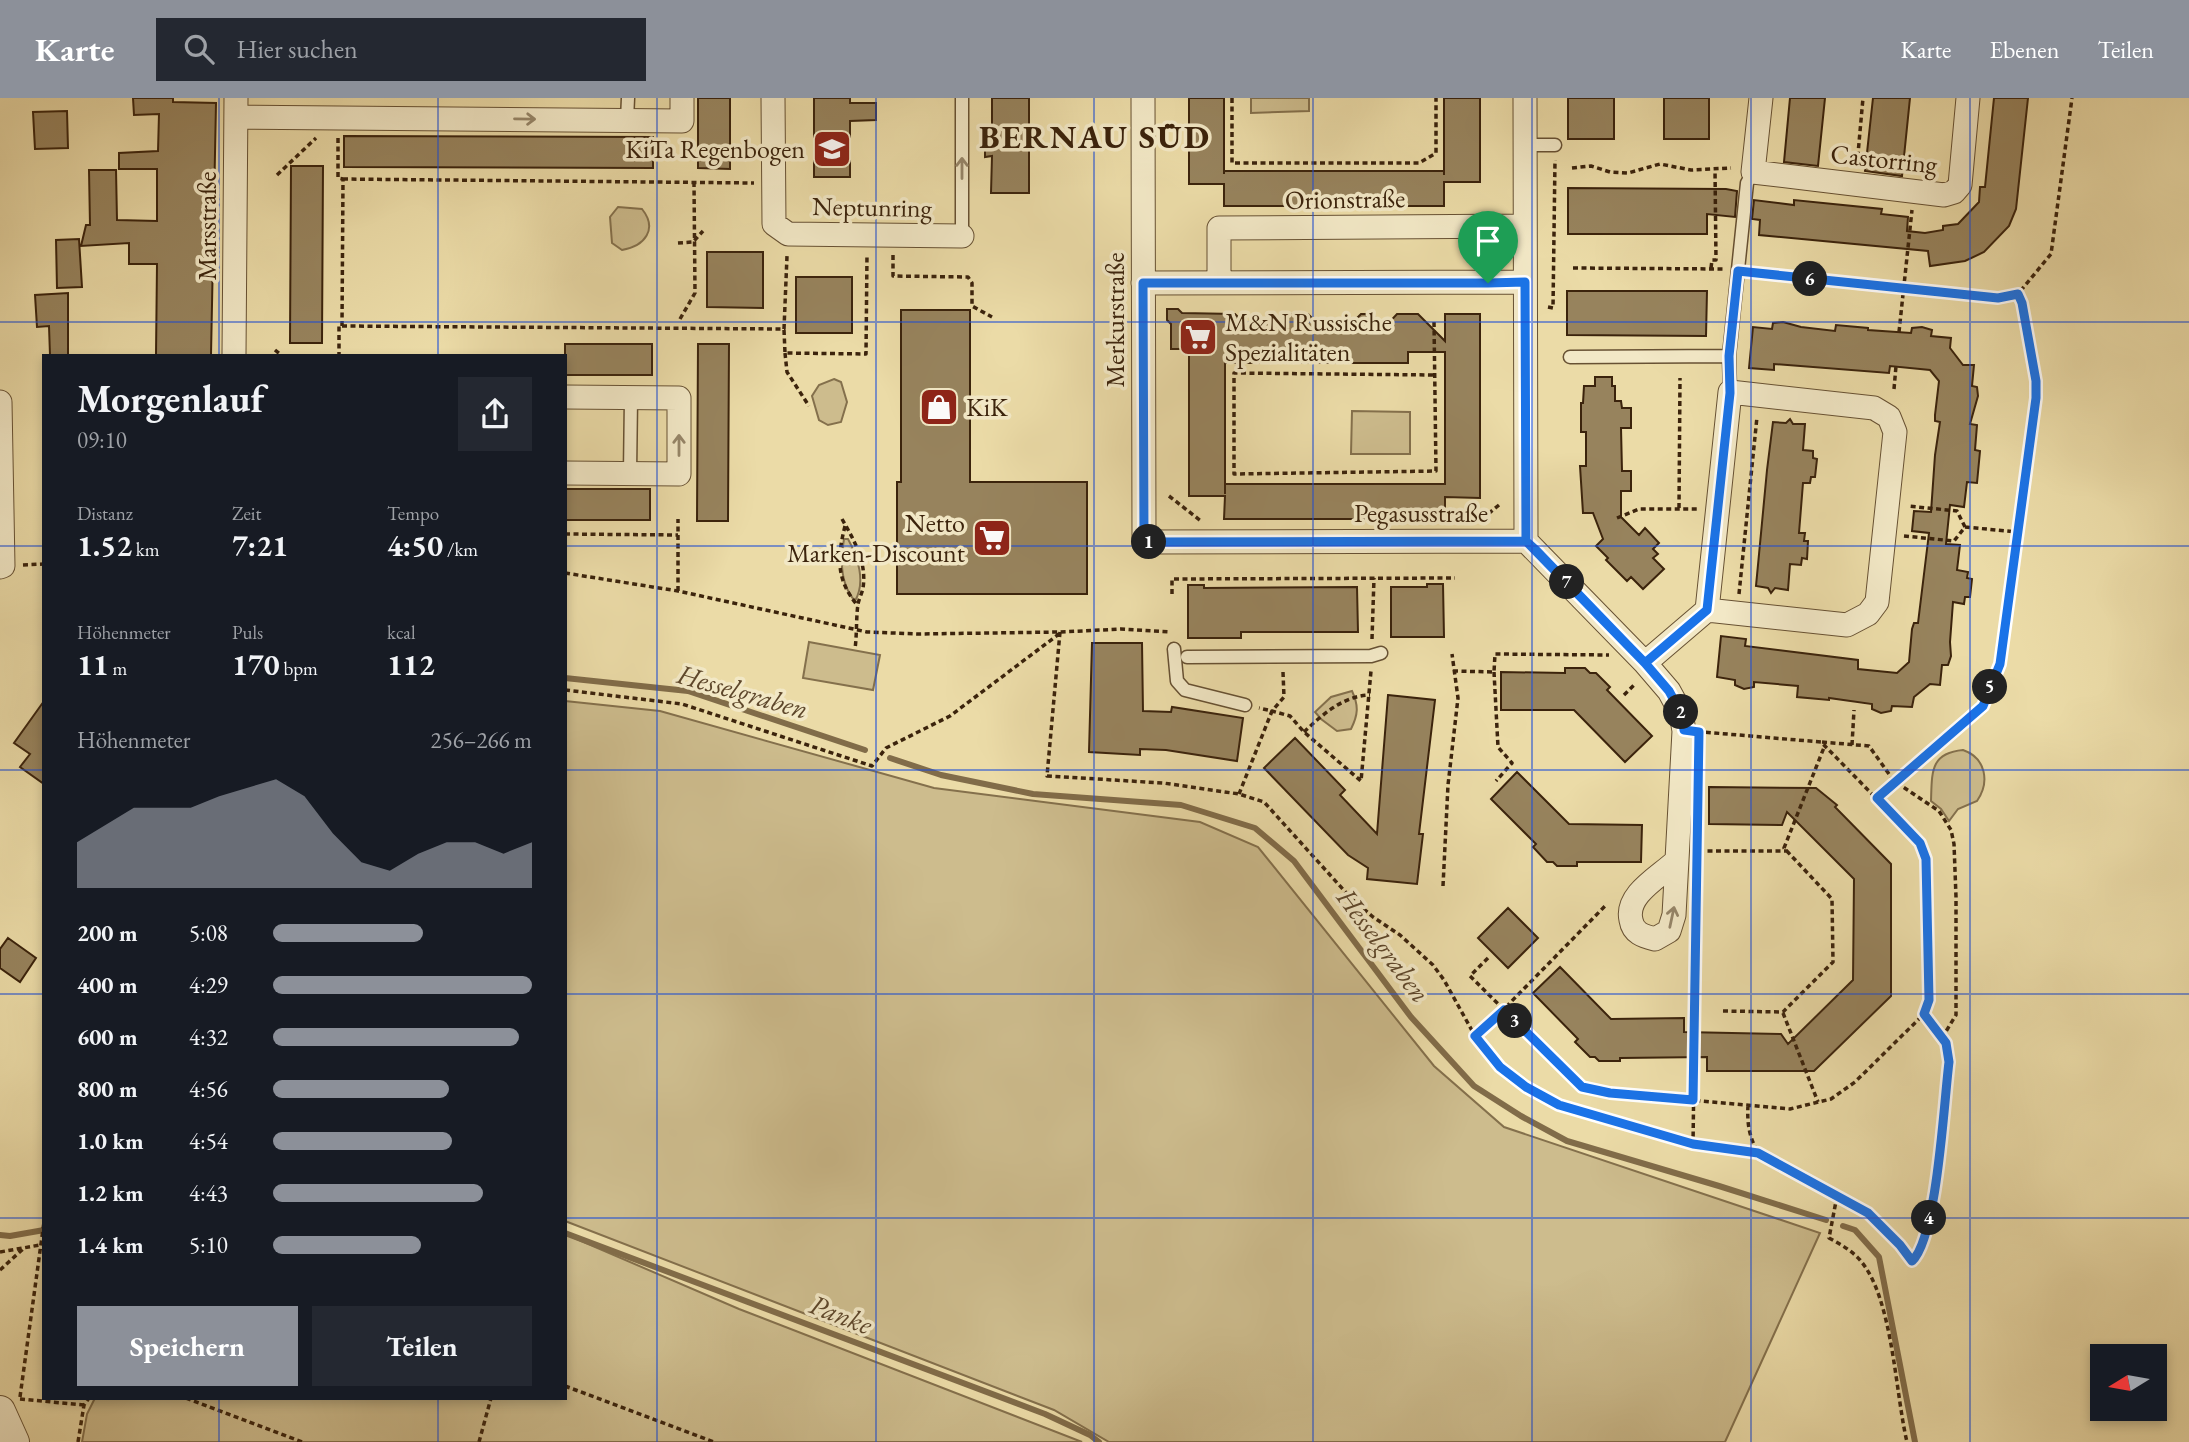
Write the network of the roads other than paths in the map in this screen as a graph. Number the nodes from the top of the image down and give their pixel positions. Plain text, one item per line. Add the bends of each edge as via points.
1 (682, 98) edge
2 (773, 98) edge
3 (962, 98) edge
4 (1143, 98) edge
5 (1525, 98) edge
6 (1761, 98) edge
7 (1968, 98) edge
8 (236, 107) edge
9 (628, 109) edge
10 (1526, 145) junction
11 (1555, 145) road end
12 (1754, 172) junction
13 (1525, 226) junction
14 (962, 236) joint
15 (1525, 282) junction
16 (1143, 283) junction
17 (1219, 283) junction
18 (234, 354) edge
19 (1729, 356) junction
20 (1570, 357) dead end
21 (1730, 393) junction
22 (567, 397) edge
23 (631, 398) junction
24 (0, 402) edge
25 (567, 472) edge
26 (630, 473) junction
27 (1526, 541) junction
28 (1144, 542) joint
29 (2, 567) edge
30 (1707, 610) junction
31 (1174, 649) dead end
32 (1376, 654) road end
33 (1187, 657) dead end
34 (1645, 663) junction
35 (1245, 705) road end
36 (1675, 862) dead end
37 (11, 1405) edge
38 (14, 1442) edge

1 - 9 street via 682,121
2 - 14 street, Neptunring via 774,224 788,234
14 -> 3 lane, Neptunring
4 - 16 street, Merkurstraße
5 - 10 street
6 - 12 street
7 - 12 street, Castorring via 1960,185 1954,192 1944,195
8 -> 9 street via 338,118
8 - 18 street, Marsstraße
10 - 11 lane
10 - 13 street
12 - 19 lane via 1747,183
13 - 15 street
13 - 17 street, Orionstraße via 1219,229
15 - 17 street
15 - 27 street
16 - 17 street
16 - 28 street, Merkurstraße
19 - 20 lane
19 - 21 lane
21 - 30 street
21 - 30 street via 1874,408 1889,416 1895,432 1885,534 1877,602 1868,614 1847,625
22 - 23 street
23 - 26 lane
26 -> 23 street via 679,474 679,398
24 - 29 street
25 - 26 street
27 - 28 street, Pegasusstraße
27 - 34 street
30 - 34 street
31 - 35 lane via 1177,681 1185,690
32 - 33 lane
34 - 36 street via 1669,691 1684,730
37 - 38 street

